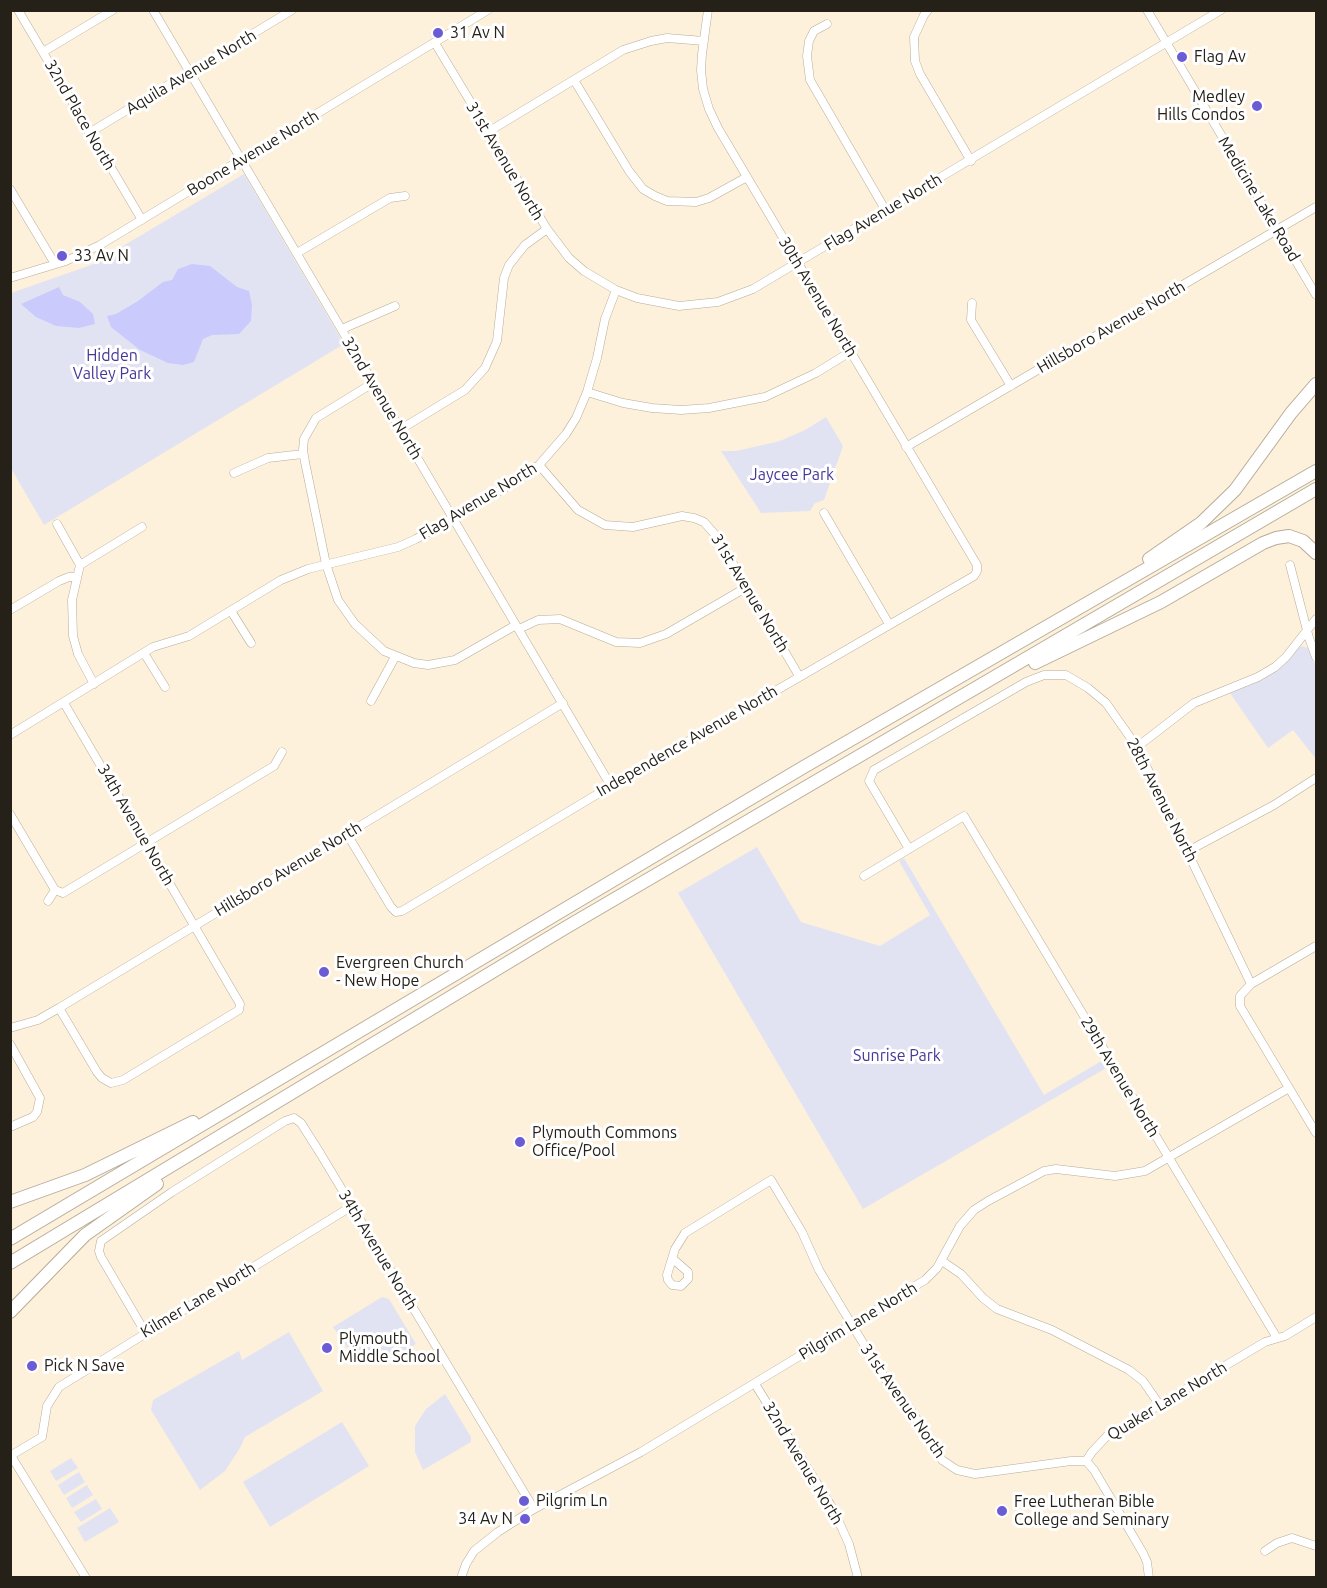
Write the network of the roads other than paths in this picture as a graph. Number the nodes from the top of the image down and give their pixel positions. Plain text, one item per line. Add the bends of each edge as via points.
1 (18, 10) edge
2 (113, 10) edge
3 (153, 10) edge
4 (292, 10) edge
5 (488, 10) edge
6 (708, 10) edge
7 (928, 10) edge
8 (1147, 10) edge
9 (1221, 10) edge
10 (1212, 13) edge
11 (827, 24) dead end
12 (704, 40) junction
13 (435, 43) junction
14 (1167, 44) junction
15 (43, 52) junction
16 (190, 72) junction
17 (574, 80) junction
18 (488, 132) junction
19 (89, 133) junction
20 (241, 160) junction
21 (970, 161) junction
22 (747, 177) junction
23 (10, 189) edge
24 (405, 196) dead end
25 (1317, 207) edge
26 (886, 211) junction
27 (142, 220) junction
28 (547, 229) junction
29 (1278, 230) junction
30 (297, 253) junction
31 (797, 263) junction
32 (55, 264) junction
33 (10, 278) edge
34 (616, 290) junction
35 (1317, 295) edge
36 (972, 303) dead end
37 (394, 306) dead end
38 (342, 329) junction
39 (850, 352) junction
40 (373, 383) junction
41 (1317, 384) edge
42 (1011, 386) junction
43 (587, 392) junction
44 (401, 429) junction
45 (906, 447) junction
46 (303, 454) junction
47 (539, 465) junction
48 (1317, 471) edge
49 (234, 472) dead end
50 (1317, 489) edge
51 (824, 513) dead end
52 (453, 518) junction
53 (57, 524) dead end
54 (142, 527) dead end
55 (1317, 553) edge
56 (80, 564) junction
57 (326, 564) junction
58 (1290, 565) dead end
59 (977, 571) joint
60 (76, 577) junction
61 (747, 587) junction
62 (10, 610) edge
63 (231, 611) junction
64 (1072, 612) junction
65 (1317, 619) edge
66 (889, 624) junction
67 (518, 627) junction
68 (1307, 630) junction
69 (251, 643) dead end
70 (144, 653) junction
71 (395, 657) junction
72 (1317, 657) edge
73 (799, 676) junction
74 (997, 677) junction
75 (94, 684) junction
76 (165, 687) dead end
77 (370, 701) dead end
78 (64, 703) junction
79 (562, 703) junction
80 (10, 735) edge
81 (1137, 747) junction
82 (282, 752) dead end
83 (1317, 778) edge
84 (611, 786) junction
85 (10, 814) edge
86 (347, 834) junction
87 (146, 843) junction
88 (909, 849) junction
89 (1188, 850) junction
90 (864, 876) dead end
91 (55, 890) junction
92 (48, 901) dead end
93 (194, 925) junction
94 (1317, 946) edge
95 (1251, 984) junction
96 (59, 1008) junction
97 (10, 1028) edge
98 (10, 1044) edge
99 (267, 1087) junction
100 (1289, 1088) junction
101 (1314, 1122) edge
102 (10, 1127) edge
103 (236, 1128) junction
104 (1317, 1133) edge
105 (1169, 1158) junction
106 (10, 1202) edge
107 (352, 1206) junction
108 (10, 1239) edge
109 (673, 1259) dead end
110 (942, 1261) junction
111 (10, 1263) edge
112 (10, 1312) edge
113 (1317, 1317) edge
114 (852, 1325) junction
115 (145, 1332) junction
116 (1277, 1338) junction
117 (756, 1384) junction
118 (1159, 1404) junction
119 (11, 1455) edge
120 (1086, 1461) junction
121 (534, 1509) junction
122 (1317, 1546) edge
123 (1265, 1551) dead end
124 (86, 1578) edge
125 (461, 1578) edge
126 (858, 1578) edge
127 (1149, 1578) edge

1 - 15 street, 32nd Place North
2 - 15 street
3 - 16 street, 32nd Avenue North
4 - 16 street, Aquila Avenue North
5 - 13 street, Boone Avenue North
6 - 12 street, 30th Avenue North
7 - 21 street via 914,37 915,61
8 - 14 street, Medicine Lake Road
9 - 10 street, Flag Avenue North
10 - 14 street, Flag Avenue North
11 - 26 street via 814,31 809,40 810,80
12 - 17 street via 667,38 635,45
12 - 22 street, 30th Avenue North via 701,70 709,110
13 - 18 street, 31st Avenue North
13 - 20 street, Boone Avenue North
14 - 21 street, Flag Avenue North
14 - 29 street, Medicine Lake Road
15 - 19 street, 32nd Place North
16 - 19 street, Aquila Avenue North
16 - 20 street, 32nd Avenue North
17 - 18 street
17 - 22 street via 629,171 643,189 655,196 668,201 696,202
18 - 28 street, 31st Avenue North
19 - 27 street, 32nd Place North
20 - 27 street, Boone Avenue North
20 - 30 street, 32nd Avenue North
21 - 26 street, Flag Avenue North
22 - 31 street, 30th Avenue North
23 - 32 street
24 - 30 street via 390,198
25 - 29 street, Hillsboro Avenue North
26 - 31 street, Flag Avenue North
27 - 32 street, Boone Avenue North via 83,254
28 - 34 street, 31st Avenue North via 569,258
28 - 44 street via 509,265 496,341 485,368 465,390
29 - 35 street, Medicine Lake Road
29 - 42 street, Hillsboro Avenue North
30 - 38 street, 32nd Avenue North
31 - 34 street, Flag Avenue North via 753,289 718,302 679,306
31 - 39 street, 30th Avenue North
32 - 33 street, Boone Avenue North
34 - 43 street, Flag Avenue North
36 - 42 street via 971,320
37 - 38 street
38 - 40 street, 32nd Avenue North
39 - 43 street via 765,397 709,408 652,408
39 - 45 street, 30th Avenue North
40 - 44 street, 32nd Avenue North
40 - 46 street via 316,418 304,439
41 - 64 highway via 1216,510
42 - 45 street, Hillsboro Avenue North
43 - 47 street, Flag Avenue North via 566,434
44 - 52 street, 32nd Avenue North
45 - 59 street, 30th Avenue North
46 - 49 street via 268,458
46 - 57 street
47 - 52 street, Flag Avenue North
47 - 61 street, 31st Avenue North via 578,510 605,525 633,527 682,516 704,522
48 - 64 highway
50 - 74 highway
51 - 66 street
52 - 57 street, Flag Avenue North via 398,547
52 - 67 street, 32nd Avenue North
53 - 56 street
54 - 56 street
55 - 74 highway via 1289,536 1263,543 1161,602 1028,667
56 - 60 street
57 - 63 street, Flag Avenue North via 281,580
57 - 71 street via 346,613
58 - 68 street
59 - 66 street, Independence Avenue North
60 - 62 street via 59,581
60 - 75 street via 73,636
61 - 67 street via 666,634 640,643 616,642 560,619 538,620
61 - 73 street, 31st Avenue North
63 - 69 street
63 - 70 street, Flag Avenue North via 189,636
64 - 99 highway
65 - 68 street
66 - 73 street, Independence Avenue North
67 - 71 street via 441,664 414,663
67 - 79 street, 32nd Avenue North
68 - 72 street
68 - 81 street via 1275,667 1194,704
70 - 75 street, Flag Avenue North
70 - 76 street
71 - 77 street
73 - 84 street, Independence Avenue North
74 - 103 highway via 565,928
75 - 78 street, Flag Avenue North
78 - 80 street, Flag Avenue North
78 - 87 street, 34th Avenue North
79 - 84 street, 32nd Avenue North
79 - 86 street, Hillsboro Avenue North
81 - 88 street, 28th Avenue North via 1106,703 1076,679 1054,674 1026,682 874,770 869,781
81 - 89 street, 28th Avenue North
82 - 87 street via 274,766
83 - 89 street
84 - 86 street, Independence Avenue North via 402,911 396,912 386,900
85 - 91 street
86 - 93 street, Hillsboro Avenue North
87 - 91 street via 63,892
87 - 93 street, 34th Avenue North
88 - 90 street
88 - 105 street, 29th Avenue North via 964,816
89 - 95 street, 28th Avenue North
91 - 92 street
93 - 96 street, Hillsboro Avenue North
93 - 96 street, 34th Avenue North via 240,1004 239,1011 123,1080 111,1083 102,1078
94 - 95 street
95 - 100 street via 1240,996 1240,1006
96 - 97 street, Hillsboro Avenue North via 38,1020
98 - 102 street via 40,1098 33,1117
99 - 106 highway via 85,1175
99 - 108 highway
100 - 101 street
100 - 105 street, Pilgrim Lane North
101 - 104 street
103 - 111 highway
103 - 112 highway via 85,1235
105 - 110 street, Pilgrim Lane North via 1125,1176 1056,1169 1030,1177 974,1210 960,1226
105 - 116 street, 29th Avenue North
107 - 115 street, Kilmer Lane North
107 - 115 street, 34th Avenue North via 301,1123 294,1118 285,1121 172,1192 110,1234 99,1246 101,1257
107 - 121 street, 34th Avenue North
109 - 114 street, 31st Avenue North via 685,1233 771,1180
110 - 114 street, Pilgrim Lane North via 925,1280
110 - 118 street via 997,1309 1052,1330 1130,1370
113 - 116 street, Quaker Lane North
114 - 117 street, Pilgrim Lane North
114 - 120 street, 31st Avenue North via 942,1460 957,1470 982,1474
115 - 119 street, Kilmer Lane North via 59,1387 47,1406 42,1437
116 - 118 street, Quaker Lane North
117 - 121 street, Pilgrim Lane North via 613,1469
117 - 126 street, 32nd Avenue North via 833,1509 849,1544
118 - 120 street, Quaker Lane North via 1107,1436
119 - 124 street
120 - 127 street via 1143,1553
121 - 125 street, Pilgrim Lane North via 485,1540 474,1551
122 - 123 street via 1292,1538

